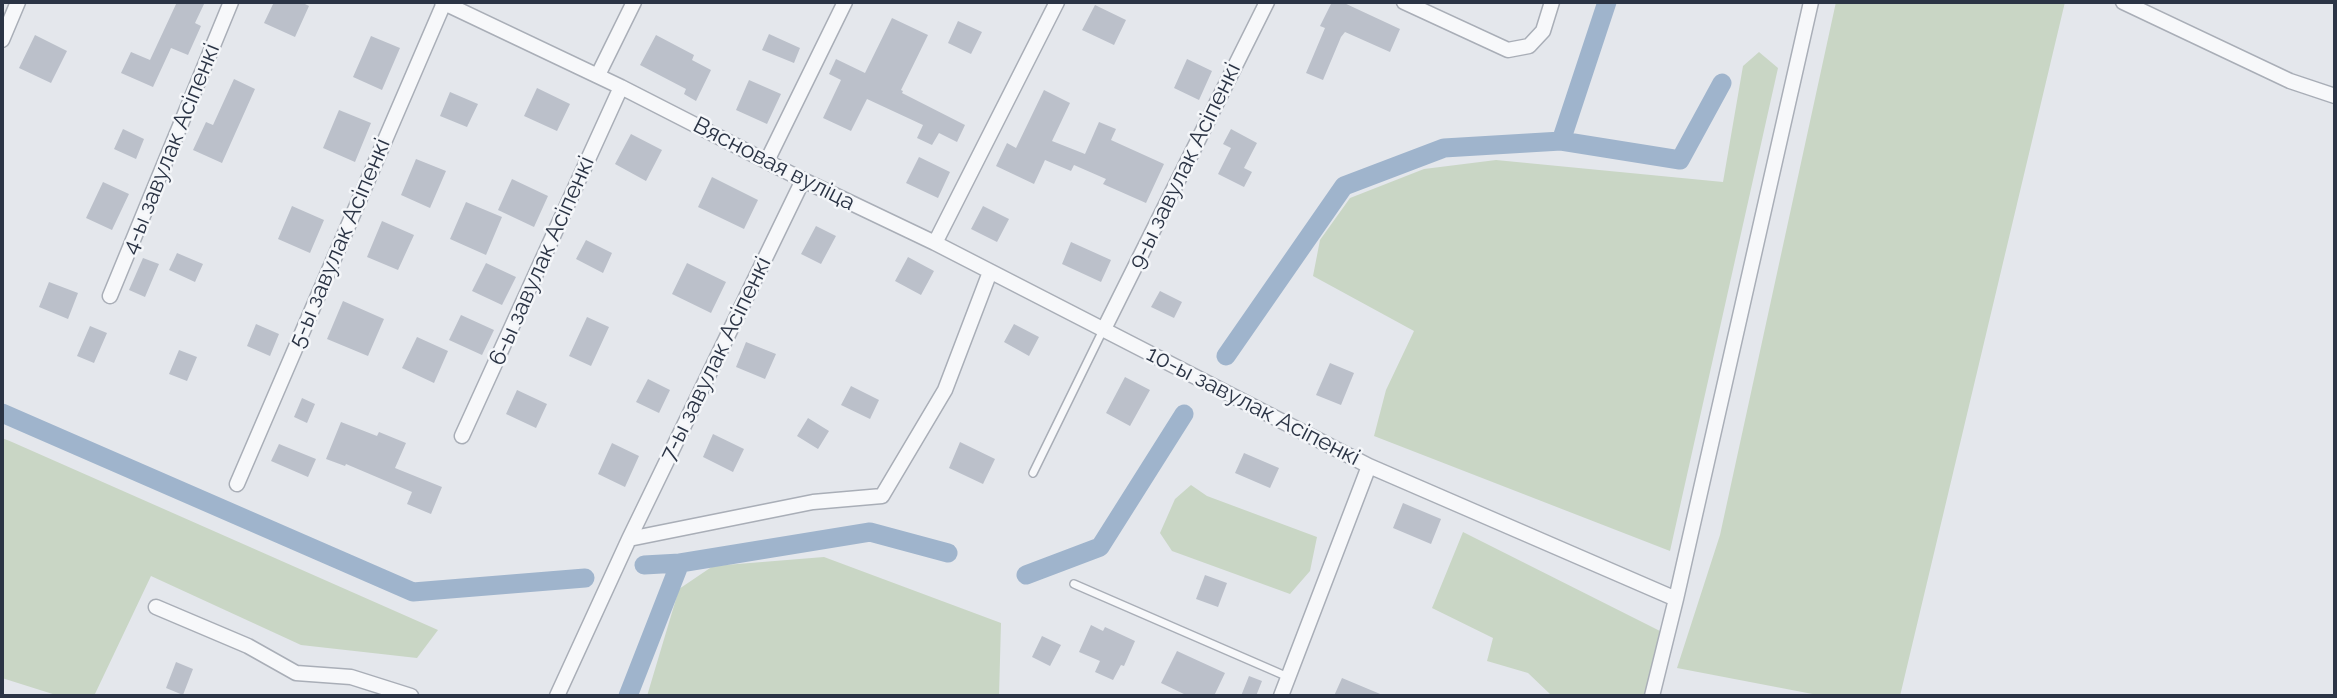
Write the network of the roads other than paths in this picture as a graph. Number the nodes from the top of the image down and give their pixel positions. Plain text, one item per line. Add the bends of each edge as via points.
1 (18, 2) edge
2 (231, 2) edge
3 (443, 2) edge
4 (634, 2) edge
5 (845, 2) edge
6 (1057, 2) edge
7 (1267, 2) edge
8 (1404, 2) edge
9 (1552, 2) edge
10 (1811, 2) edge
11 (2123, 2) edge
12 (2, 40) edge
13 (598, 75) junction
14 (621, 87) junction
15 (2335, 96) edge
16 (767, 161) junction
17 (803, 180) junction
18 (935, 243) junction
19 (990, 272) junction
20 (110, 296) dead end
21 (1104, 329) junction
22 (462, 436) dead end
23 (1369, 466) junction
24 (1033, 473) dead end
25 (237, 484) dead end
26 (629, 538) junction
27 (1074, 583) dead end
28 (1676, 599) junction
29 (156, 607) dead end
30 (1288, 677) junction
31 (411, 696) edge
32 (557, 696) edge
33 (1280, 696) edge
34 (1652, 696) edge

1 - 12 street
2 - 20 street, 4-ы завулак Асіпенкі
3 - 13 street, Вясновая вуліца
3 - 25 street, 5-ы завулак Асіпенкі
4 - 13 street
5 - 16 street
6 - 18 street
7 - 21 street, 9-ы завулак Асіпенкі
8 - 9 street via 1508,50 1529,46 1543,31
10 - 28 street
11 - 15 street via 2290,81
13 - 14 street, Вясновая вуліца
14 - 16 street, Вясновая вуліца
14 - 22 street, 6-ы завулак Асіпенкі
16 - 17 street, Вясновая вуліца
17 - 18 street, Вясновая вуліца
17 - 26 street, 7-ы завулак Асіпенкі
18 - 19 street, Вясновая вуліца
19 - 21 street, Вясновая вуліца
19 - 26 street via 945,390 882,496 813,502
21 - 23 street, 10-ы завулак Асіпенкі
21 - 24 lane
23 - 28 street
23 - 30 street, 10-ы завулак Асіпенкі
26 - 32 street, 7-ы завулак Асіпенкі
27 - 30 lane
28 - 34 street
29 - 31 street via 248,646 296,673 351,677
30 - 33 street, 10-ы завулак Асіпенкі

